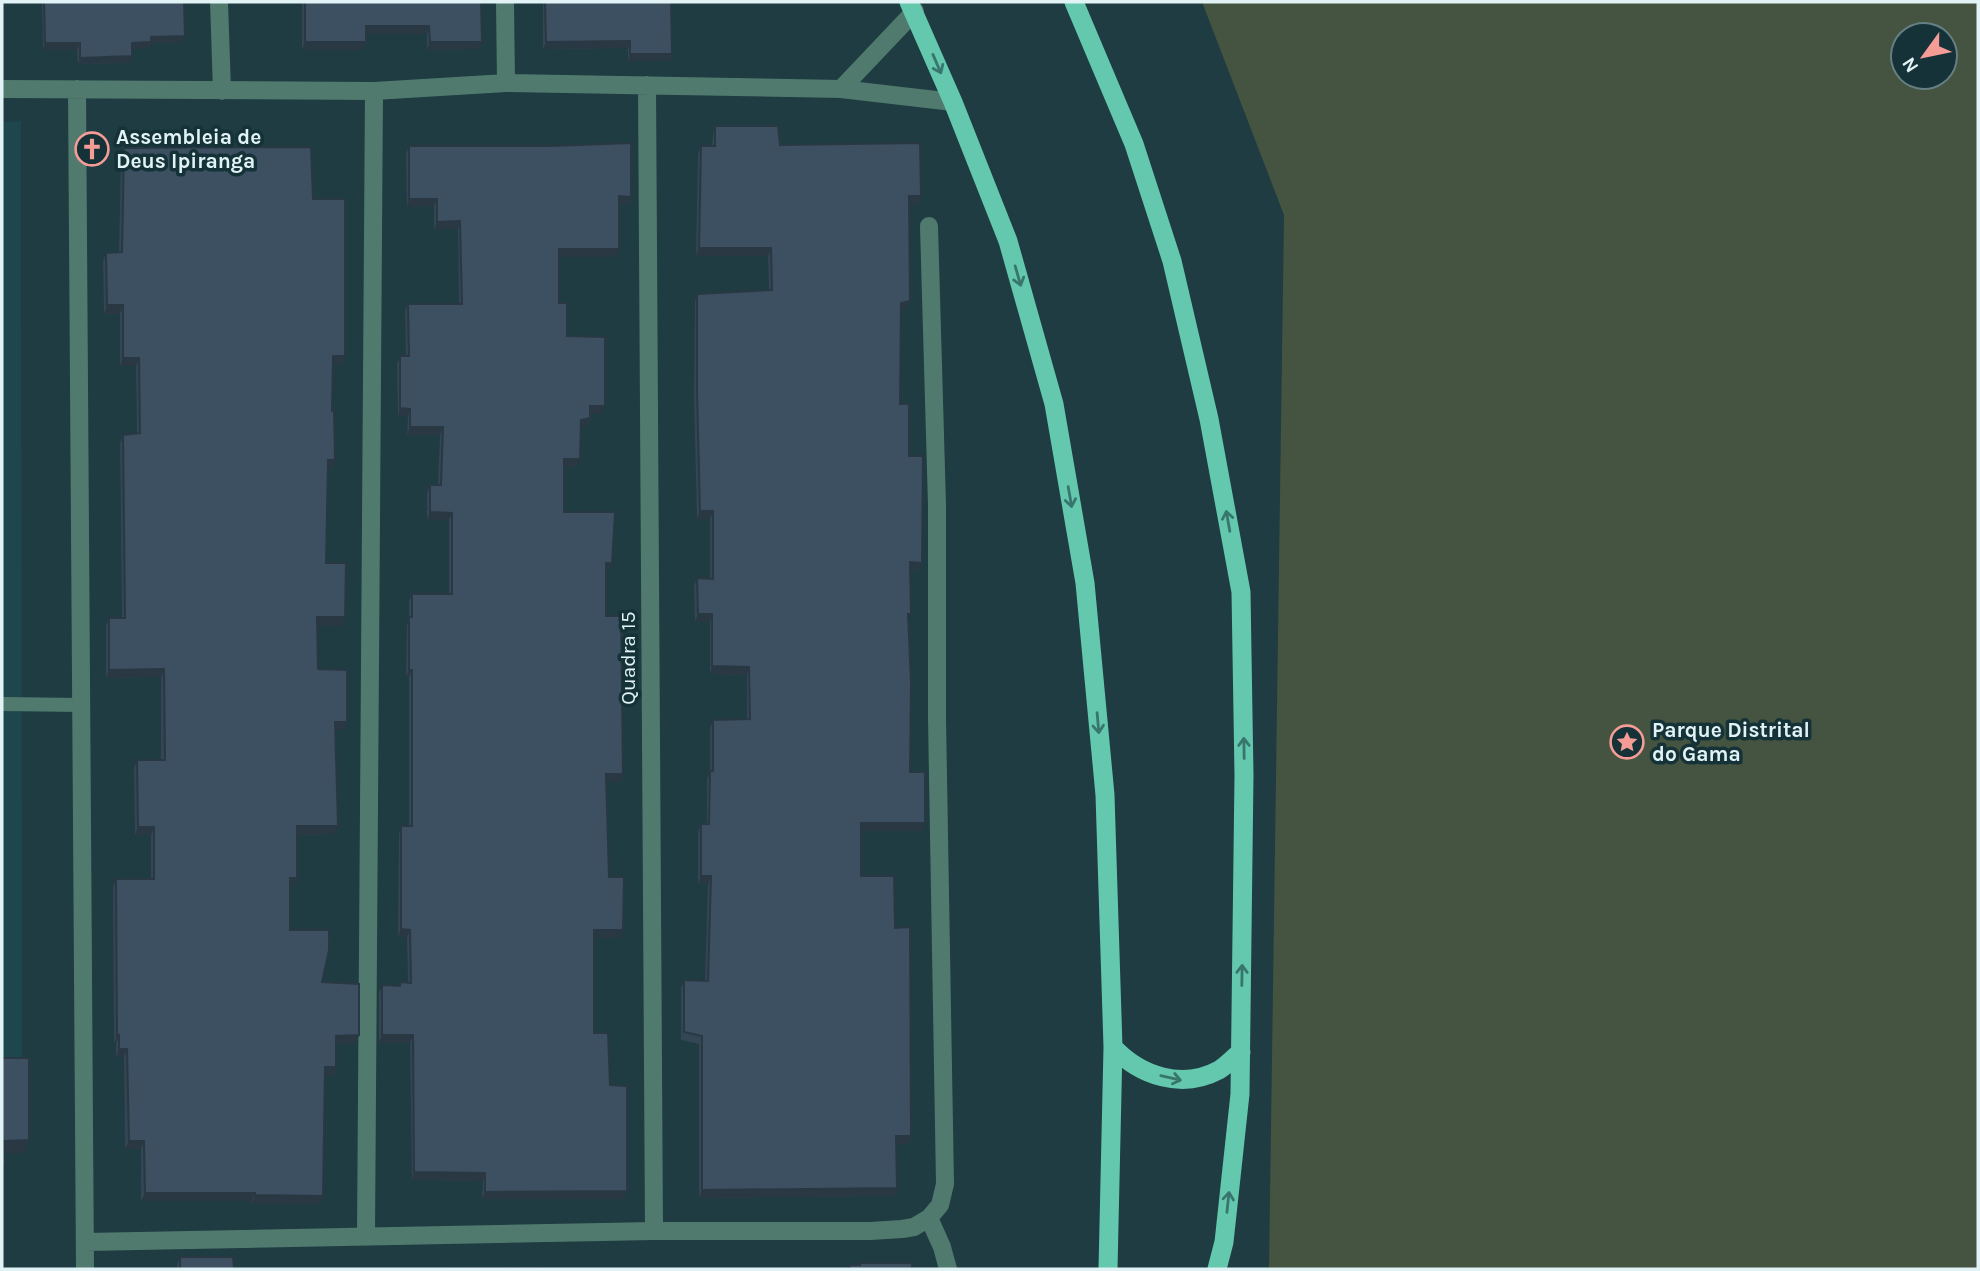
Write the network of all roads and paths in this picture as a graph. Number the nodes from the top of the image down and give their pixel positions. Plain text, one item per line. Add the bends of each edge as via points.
1 (219, 2) edge
2 (505, 2) edge
3 (1074, 2) edge
4 (912, 6) edge
5 (506, 83) junction
6 (647, 85) junction
7 (2, 89) edge
8 (77, 89) junction
9 (841, 89) junction
10 (222, 90) junction
11 (374, 91) junction
12 (953, 102) junction
13 (929, 226) dead end
14 (2, 704) edge
15 (81, 705) junction
16 (1112, 1047) junction
17 (1241, 1052) junction
18 (929, 1218) junction
19 (654, 1231) junction
20 (366, 1236) junction
21 (85, 1242) junction
22 (85, 1269) edge
23 (948, 1269) edge
24 (1108, 1269) edge
25 (1217, 1269) edge

1 - 10 street
2 - 5 street
17 -> 3 highway via 1241,592 1209,419 1172,261 1135,144
4 - 9 street
4 -> 12 highway
5 - 6 street
5 - 11 street
6 - 9 street
6 - 19 street, Quadra 15
7 - 8 street
8 - 10 street
8 - 15 street
9 - 12 street
10 - 11 street
11 - 20 street
12 -> 16 highway via 1008,241 1054,404 1085,583 1105,795
13 - 18 street via 945,1184 940,1206
14 - 15 lane
15 - 21 street
16 -> 17 highway via 1143,1072 1184,1081 1219,1070
16 - 24 highway
25 -> 17 highway via 1239,1108
18 - 19 street via 914,1227 870,1231
18 - 23 street
19 - 20 street
20 - 21 street
21 - 22 street

